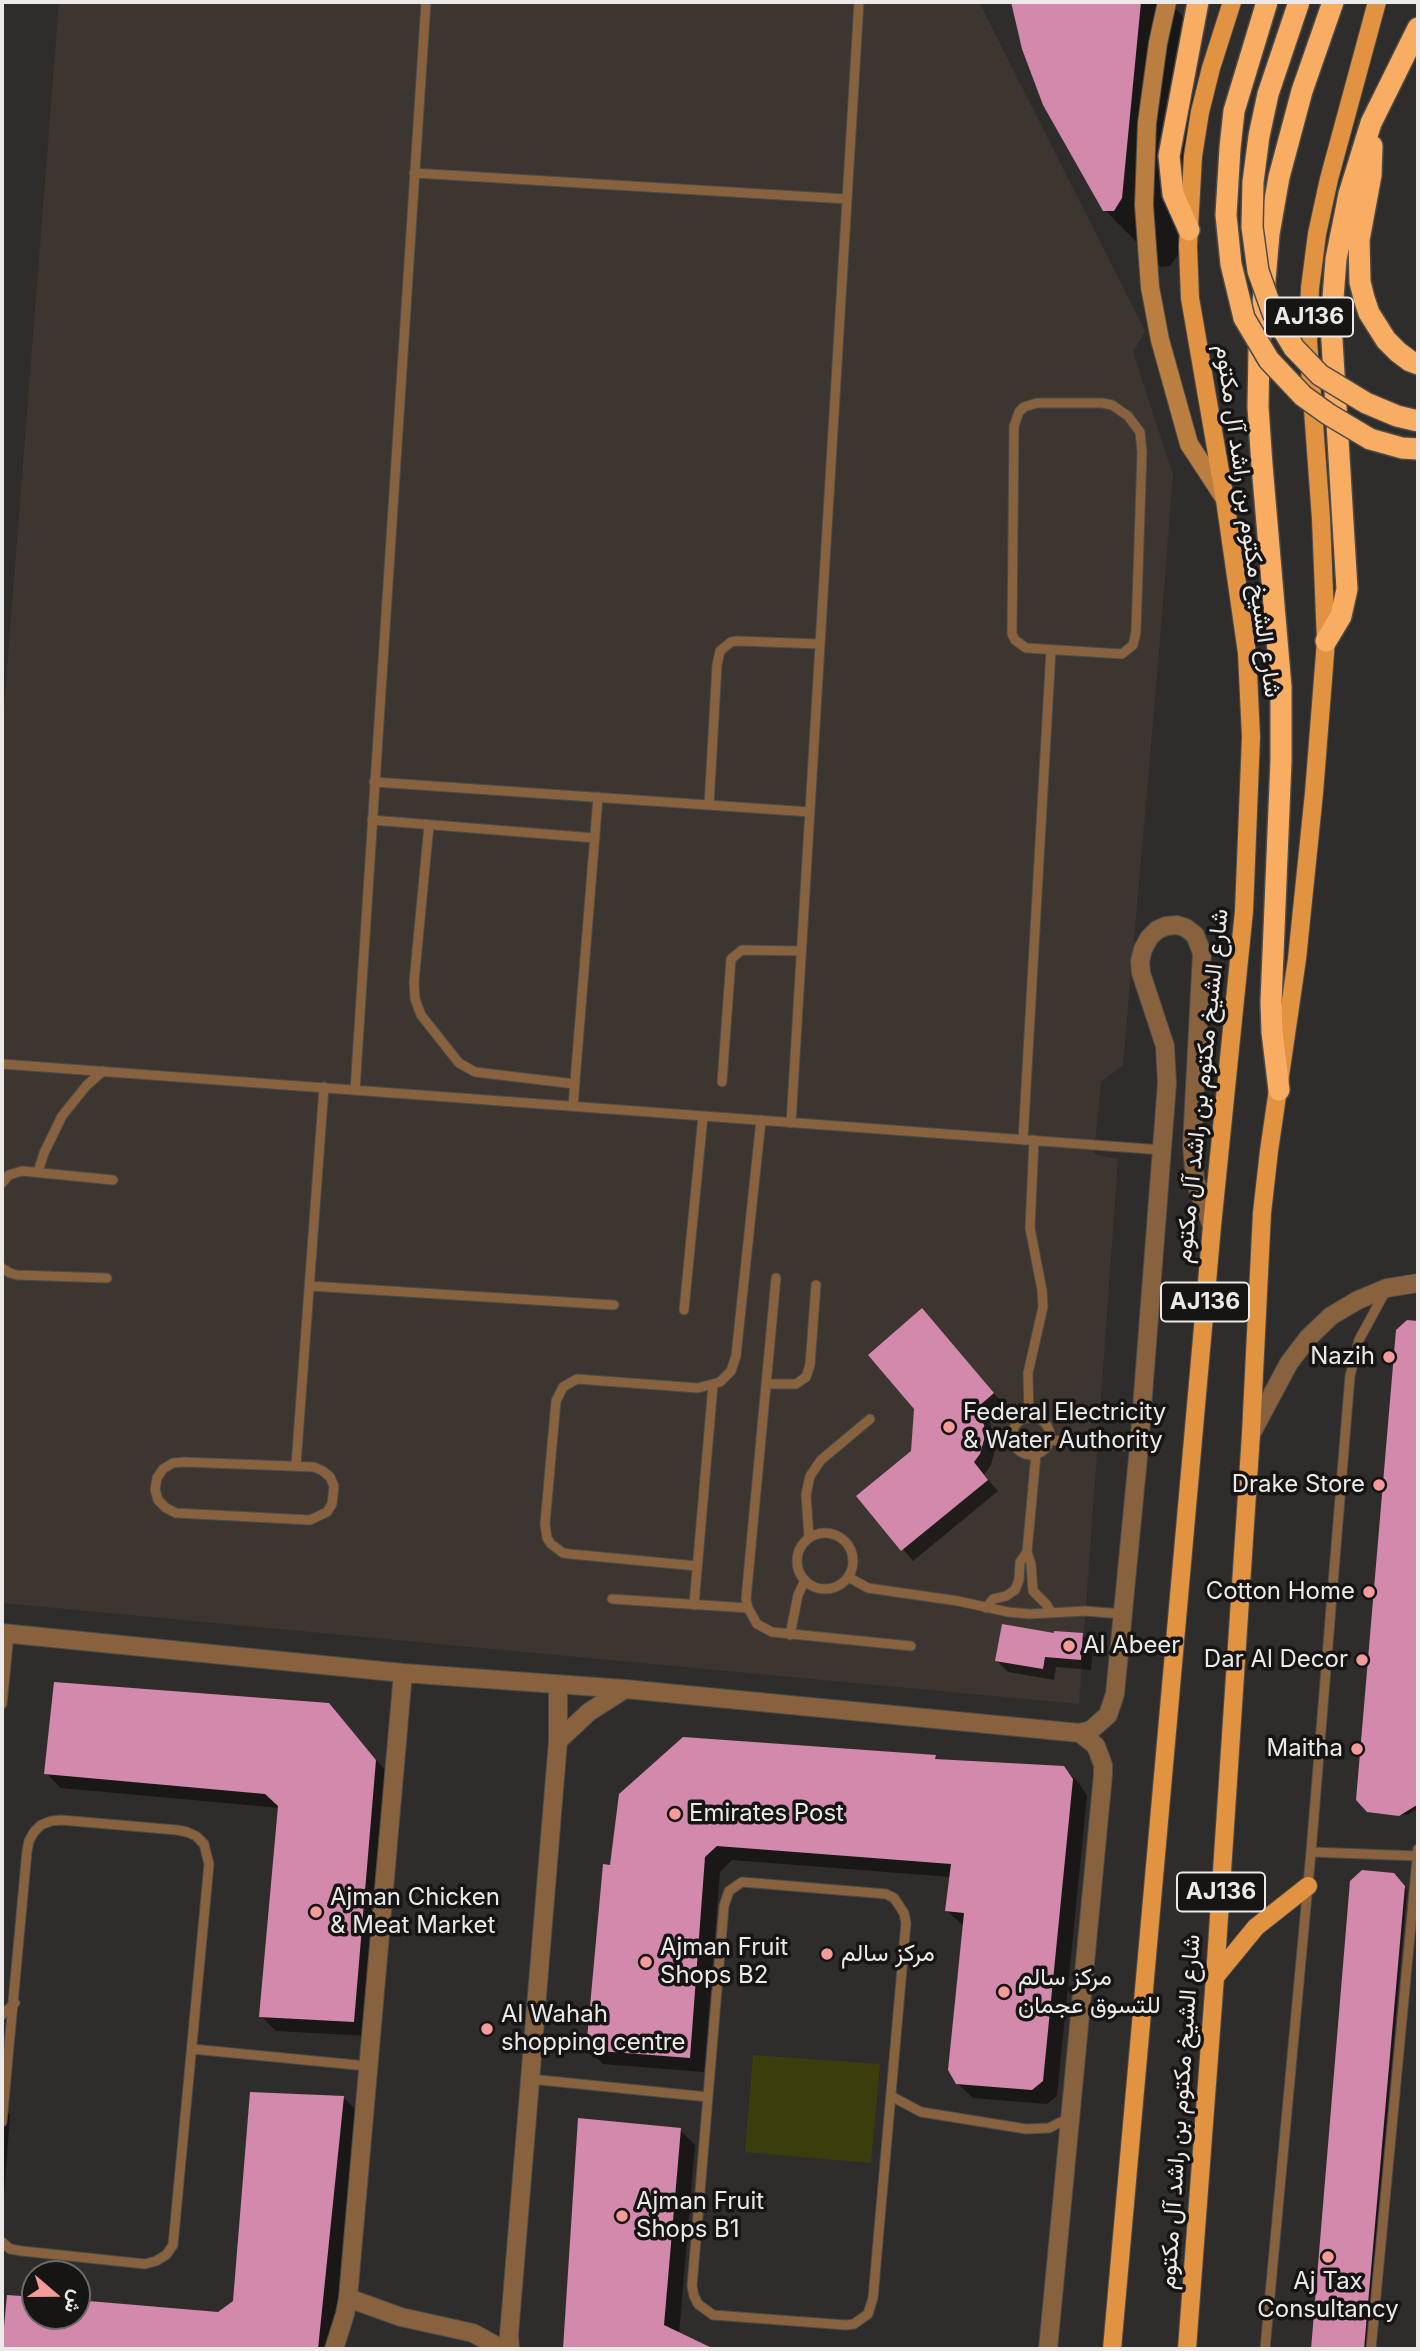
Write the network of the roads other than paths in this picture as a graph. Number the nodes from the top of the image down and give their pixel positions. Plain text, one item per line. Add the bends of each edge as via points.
1 (426, 2) edge
2 (859, 2) edge
3 (1167, 2) edge
4 (1198, 2) edge
5 (1231, 2) edge
6 (1267, 2) edge
7 (1299, 2) edge
8 (1333, 2) edge
9 (1377, 2) edge
10 (1418, 28) edge
11 (1371, 122) junction
12 (414, 173) junction
13 (847, 199) junction
14 (1189, 230) junction
15 (1418, 364) edge
16 (1418, 421) edge
17 (1418, 449) edge
18 (1225, 500) junction
19 (1326, 641) junction
20 (820, 644) junction
21 (1051, 650) junction
22 (374, 782) junction
23 (598, 797) junction
24 (709, 805) junction
25 (810, 812) junction
26 (372, 820) junction
27 (429, 825) junction
28 (594, 838) junction
29 (801, 951) junction
30 (2, 1064) edge
31 (103, 1071) junction
32 (722, 1082) dead end
33 (575, 1084) junction
34 (324, 1087) junction
35 (355, 1090) junction
36 (1279, 1090) junction
37 (573, 1106) junction
38 (703, 1116) junction
39 (761, 1120) junction
40 (791, 1123) junction
41 (1023, 1140) junction
42 (1034, 1140) junction
43 (1162, 1150) junction
44 (38, 1172) junction
45 (113, 1180) dead end
46 (2, 1183) edge
47 (1212, 1226) junction
48 (2, 1268) edge
49 (107, 1278) dead end
50 (776, 1278) dead end
51 (1418, 1283) edge
52 (816, 1285) dead end
53 (310, 1286) junction
54 (1387, 1288) junction
55 (614, 1305) dead end
56 (684, 1310) dead end
57 (766, 1384) junction
58 (713, 1385) junction
59 (1029, 1418) junction
60 (870, 1419) dead end
61 (1251, 1434) junction
62 (1050, 1440) junction
63 (1139, 1447) junction
64 (1036, 1454) junction
65 (296, 1465) junction
66 (810, 1537) junction
67 (1027, 1552) junction
68 (697, 1566) junction
69 (848, 1577) junction
70 (805, 1580) junction
71 (612, 1599) dead end
72 (694, 1605) junction
73 (748, 1608) junction
74 (986, 1608) junction
75 (1051, 1612) junction
76 (1123, 1614) junction
77 (5, 1633) edge
78 (790, 1635) junction
79 (911, 1646) dead end
80 (402, 1673) junction
81 (558, 1685) junction
82 (625, 1689) junction
83 (2, 1703) edge
84 (1080, 1733) junction
85 (558, 1741) junction
86 (1418, 1849) edge
87 (1311, 1852) junction
88 (1418, 1856) edge
89 (1308, 1886) junction
90 (1215, 1977) junction
91 (15, 2003) junction
92 (2, 2015) edge
93 (2, 2045) edge
94 (192, 2049) junction
95 (9, 2053) junction
96 (367, 2066) junction
97 (530, 2078) junction
98 (891, 2096) junction
99 (708, 2097) junction
100 (1070, 2117) junction
101 (2, 2122) edge
102 (2, 2242) edge
103 (346, 2306) junction
104 (1115, 2308) junction
105 (334, 2349) edge
106 (350, 2349) edge
107 (502, 2349) edge
108 (510, 2349) edge
109 (1048, 2349) edge
110 (1100, 2349) edge
111 (1112, 2349) edge
112 (1187, 2349) edge
113 (1265, 2349) edge
114 (1371, 2349) edge

1 - 12 lane
2 - 13 lane
3 - 18 main road via 1147,123 1144,205 1150,287 1189,444
4 - 14 highway via 1169,156 1173,194
5 - 14 main road, شارع الشيخ مكتوم بن راشد آل مكتوم / AJ136 via 1200,112
6 - 17 highway, bridge via 1234,111 1227,184 1230,251 1244,318 1269,360 1303,397 1370,439
7 - 16 highway, bridge via 1259,136 1252,227 1258,271 1273,313 1294,348 1320,375 1366,403
8 - 36 highway via 1279,177 1267,246 1259,349 1258,407 1282,687 1271,992
9 - 19 main road, شارع الشيخ مكتوم بن راشد آل مكتوم / AJ136 via 1329,179 1310,288 1308,341
10 - 11 highway
11 - 15 highway via 1371,175 1359,240 1360,282 1377,327 1398,352
11 - 19 highway via 1341,226 1332,292 1347,589 1341,616
12 - 13 lane
12 - 22 lane
13 - 20 lane
14 - 18 main road, شارع الشيخ مكتوم بن راشد آل مكتوم / AJ136 via 1190,298
18 - 47 main road, شارع الشيخ مكتوم بن راشد آل مكتوم / AJ136 via 1247,653 1251,737 1244,912
19 - 36 main road, شارع الشيخ مكتوم بن راشد آل مكتوم / AJ136 via 1302,915
20 - 24 lane via 737,641 720,652
20 - 25 lane
21 - 21 lane via 1122,654 1135,639 1142,442 1128,416 1112,405 1030,404 1015,419 1010,626 1020,645
21 - 41 lane
22 - 23 lane
22 - 26 lane
23 - 24 lane
23 - 28 lane
24 - 25 lane
25 - 29 lane
26 - 27 lane
26 - 35 lane
27 - 28 lane
27 - 33 lane via 414,982 421,1015 459,1063 475,1072
28 - 33 lane
29 - 32 lane via 742,950 731,959
29 - 40 lane
30 - 31 lane
31 - 34 lane
31 - 44 lane via 62,1116
33 - 37 lane
34 - 35 lane
34 - 53 lane
35 - 37 lane
36 - 61 main road, شارع الشيخ مكتوم بن راشد آل مكتوم / AJ136 via 1262,1213
37 - 38 lane
38 - 39 lane
38 - 56 lane
39 - 40 lane
39 - 58 lane via 736,1356 726,1377
40 - 41 lane
41 - 42 lane
42 - 43 lane
42 - 59 lane via 1030,1228 1043,1307 1028,1373
43 - 47 street via 1167,1058 1140,961 1157,930 1177,925 1195,935 1202,953 1192,1145 1195,1181
43 - 63 street
44 - 45 lane
44 - 46 lane via 15,1172
47 - 104 main road, شارع الشيخ مكتوم بن راشد آل مكتوم / AJ136
48 - 49 lane via 17,1275
50 - 57 lane
51 - 54 street
52 - 57 lane via 806,1377 796,1384
53 - 55 lane
53 - 65 lane
54 - 61 street via 1331,1316 1308,1338
54 - 87 lane via 1367,1323 1349,1376
57 - 73 lane
58 - 68 lane
58 - 68 lane via 698,1388 577,1379 563,1387 556,1401 545,1524 551,1544 563,1553
59 - 62 lane via 1047,1426
59 - 64 lane via 1016,1425 1013,1440 1021,1452
60 - 66 lane via 810,1475 806,1495
61 - 90 main road, شارع الشيخ مكتوم بن راشد آل مكتوم / AJ136
62 - 63 lane
62 - 64 lane
63 - 76 street
64 - 67 lane
65 - 65 lane via 173,1463 163,1469 155,1489 159,1500 176,1513 319,1517 332,1504 334,1486 323,1471
66 - 69 lane via 828,1533 845,1541 853,1559
66 - 70 lane via 798,1553
67 - 74 lane via 1014,1590 993,1599
67 - 75 lane via 1033,1591
68 - 72 lane
69 - 70 lane via 822,1589
69 - 74 lane via 868,1588
70 - 78 lane
71 - 72 lane
72 - 73 lane
73 - 78 lane via 764,1629
74 - 75 lane via 1018,1614
75 - 76 lane
76 - 84 street via 1112,1705 1100,1724
77 - 80 street
77 - 83 lane
78 - 79 lane
80 - 81 street
80 - 96 street
81 - 82 street
81 - 85 street
82 - 84 street
82 - 85 street via 589,1712
84 - 100 street via 1096,1746 1103,1775
85 - 97 street
86 - 88 lane
87 - 88 lane
87 - 89 lane
88 - 114 lane
89 - 90 main road via 1256,1927
89 - 113 lane
90 - 112 main road, شارع الشيخ مكتوم بن راشد آل مكتوم / AJ136
91 - 92 lane
91 - 94 lane via 27,1851 41,1825 61,1820 187,1832 204,1844 209,1864
91 - 95 lane
93 - 95 lane
94 - 96 lane
94 - 102 lane via 176,2233 166,2255 145,2264 22,2251
95 - 101 lane
96 - 103 street
97 - 99 lane
97 - 108 street
98 - 99 lane via 906,1923 900,1905 876,1892 750,1882 735,1885 725,1898
98 - 99 lane via 872,2306 862,2320 846,2325 713,2315 698,2304 692,2286
98 - 100 lane via 921,2112 1026,2129 1049,2128
100 - 109 street
103 - 105 street
103 - 106 street
103 - 107 street via 472,2333
104 - 110 main road
104 - 111 main road, شارع الشيخ مكتوم بن راشد آل مكتوم / AJ136

